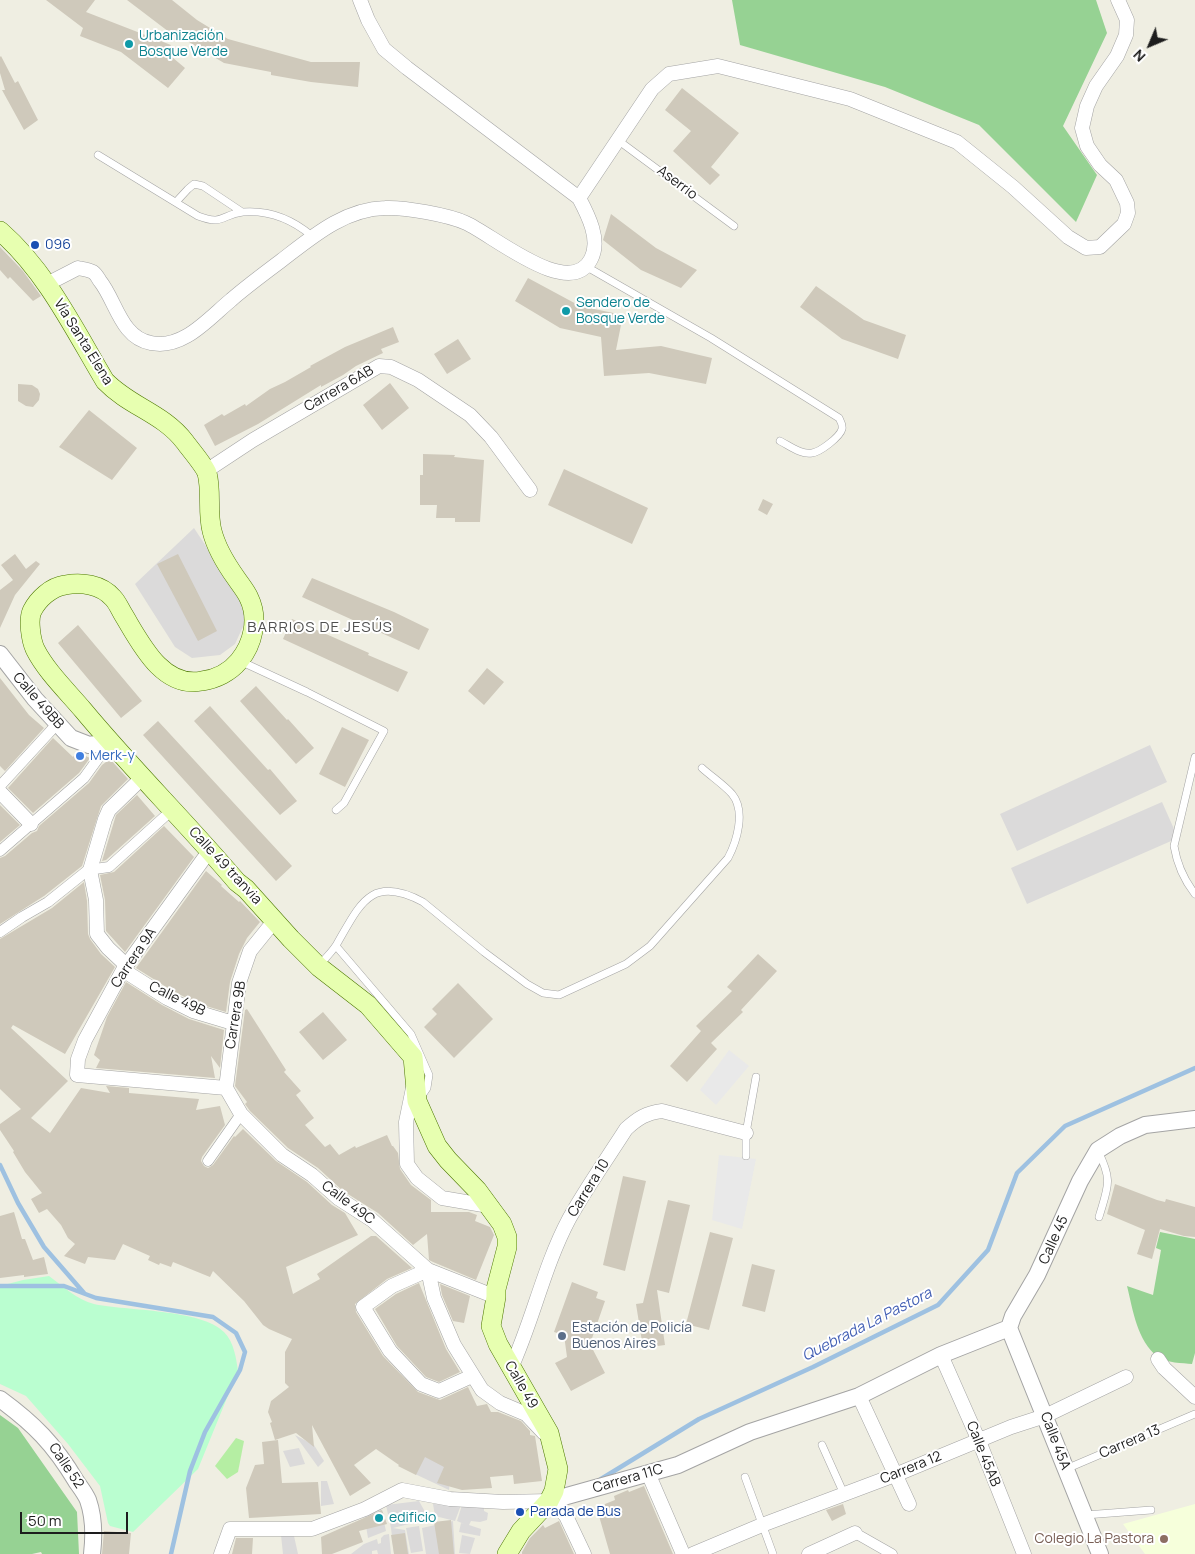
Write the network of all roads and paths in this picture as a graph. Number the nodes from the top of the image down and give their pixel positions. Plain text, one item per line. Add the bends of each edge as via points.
1 (360, 0) edge
2 (1118, 0) edge
3 (619, 141) junction
4 (98, 155) dead end
5 (579, 198) junction
6 (176, 202) junction
7 (242, 212) junction
8 (734, 226) dead end
9 (0, 230) edge
10 (312, 236) junction
11 (587, 267) junction
12 (47, 284) junction
13 (780, 441) dead end
14 (206, 472) junction
15 (530, 490) dead end
16 (0, 654) edge
17 (239, 661) junction
18 (57, 724) junction
19 (110, 742) junction
20 (1195, 758) edge
21 (702, 768) dead end
22 (142, 777) junction
23 (0, 786) edge
24 (0, 792) edge
25 (173, 809) junction
26 (336, 810) dead end
27 (30, 824) junction
28 (210, 850) junction
29 (0, 851) edge
30 (90, 870) junction
31 (1195, 894) edge
32 (275, 920) junction
33 (0, 932) edge
34 (336, 946) junction
35 (319, 967) junction
36 (125, 968) junction
37 (233, 1023) junction
38 (756, 1077) dead end
39 (416, 1078) junction
40 (226, 1088) junction
41 (417, 1102) junction
42 (241, 1114) junction
43 (1195, 1119) edge
44 (746, 1133) junction
45 (1098, 1150) junction
46 (746, 1156) dead end
47 (208, 1161) dead end
48 (489, 1206) junction
49 (1099, 1217) dead end
50 (428, 1270) junction
51 (496, 1297) junction
52 (1009, 1328) junction
53 (941, 1355) junction
54 (1158, 1359) dead end
55 (511, 1368) junction
56 (472, 1376) junction
57 (1126, 1377) dead end
58 (859, 1396) junction
59 (1195, 1397) edge
60 (0, 1399) edge
61 (1195, 1414) edge
62 (1045, 1416) junction
63 (549, 1433) junction
64 (978, 1441) junction
65 (822, 1445) dead end
66 (1066, 1469) junction
67 (648, 1474) junction
68 (895, 1475) junction
69 (745, 1477) dead end
70 (844, 1494) junction
71 (549, 1501) junction
72 (909, 1504) dead end
73 (1151, 1510) dead end
74 (1085, 1515) junction
75 (762, 1525) junction
76 (855, 1533) joint
77 (92, 1554) edge
78 (221, 1554) edge
79 (507, 1554) edge
80 (584, 1554) edge
81 (683, 1554) edge
82 (693, 1554) edge
83 (773, 1554) edge
84 (809, 1554) edge
85 (892, 1554) edge
86 (1024, 1554) edge
87 (1100, 1554) edge

1 - 5 street via 384,49
2 - 3 street via 1127,20 1126,34 1117,56 1096,86 1082,128 1087,146 1100,166 1116,180 1127,203 1124,224 1100,248 1086,248 1068,236 957,142 850,99 718,66 669,74 652,89
3 - 5 street
3 - 8 lane, Aserrio
4 - 6 lane
5 - 11 street via 594,234 595,251
6 - 7 lane via 210,221
6 - 7 lane via 194,184 203,186
7 - 10 lane via 281,217
9 - 12 main road, Vía Santa Elena via 18,246
10 - 11 street via 356,213 384,208 424,212 466,223 529,261 558,272 576,273
10 - 12 street via 193,332 164,344 150,344 134,336 94,273 78,268
11 - 13 lane via 712,338 839,418 842,424 842,431 822,450 812,454
12 - 14 main road, Vía Santa Elena via 105,381 117,394 174,430
14 - 15 street, Carrera 6AB via 253,440 379,366 391,367 418,380 470,416
14 - 17 main road via 212,531 228,566 250,599 254,622 252,638
16 - 18 street, Calle 49BB
17 - 19 main road, Calle 49 tranvia via 214,679 181,680 165,672 149,656 113,597 97,586 78,582 58,586 42,596 31,613 34,647 48,669
17 - 26 lane via 384,731 344,803
18 - 19 street, Calle 49BB via 71,738 89,745
18 - 23 street
19 - 22 main road, Calle 49 tranvia
19 - 27 street via 84,778
20 - 31 lane via 1174,846 1183,876
21 - 34 lane via 736,802 739,815 734,846 728,858 650,946 626,964 559,995 544,993 484,952 423,902 396,890 374,894 363,901
22 - 25 main road, Calle 49 tranvia
22 - 30 street via 110,810
24 - 27 street
25 - 28 main road, Calle 49 tranvia
25 - 30 street via 109,867
27 - 29 street
28 - 32 main road, Calle 49 tranvia
28 - 36 street, Carrera 9A
30 - 33 street via 48,902
30 - 36 street, Calle 49B via 96,900 97,934
32 - 35 main road, Calle 49 tranvia
32 - 37 street, Carrera 9B via 250,951 239,984
34 - 35 lane
34 - 41 lane via 411,1034 429,1075 427,1088
35 - 39 main road, Calle 49 tranvia via 368,1005 391,1030 413,1057
36 - 37 street, Calle 49B via 167,998 193,1011
36 - 40 street, Carrera 9A via 85,1040 78,1059 77,1075
37 - 40 street, Carrera 9B
38 - 44 lane
39 - 41 main road, Calle 49
39 - 48 street via 406,1122 407,1164 417,1178 442,1198
40 - 42 street, Calle 49C
41 - 48 main road, Calle 49 via 437,1146
42 - 47 street
42 - 50 street, Calle 49C via 282,1155 372,1220
43 - 45 street via 1145,1125
44 - 46 lane
44 - 55 street, Carrera 10 via 662,1111 643,1115 626,1129 569,1220
45 - 49 lane via 1107,1168 1109,1182
45 - 52 street, Calle 45
48 - 51 main road, Calle 49 via 502,1224 507,1238
50 - 51 street
50 - 56 street via 434,1298 454,1345
50 - 56 street via 392,1286 363,1307 390,1351 421,1384 439,1391
51 - 55 main road, Calle 49 via 491,1326
52 - 53 street, Carrera 11C
52 - 62 street, Calle 45A
53 - 58 street, Carrera 11C
53 - 64 street, Calle 45AB
54 - 59 street
55 - 63 main road, Calle 49
56 - 63 street via 482,1390 500,1403 526,1414 542,1433
57 - 62 street, Carrera 12
58 - 67 street, Carrera 11C via 750,1432 678,1465
58 - 68 street
60 - 77 street, Calle 52 via 51,1443 88,1499 94,1543
61 - 66 lane, Carrera 13
62 - 64 street, Carrera 12
62 - 66 street, Calle 45A
63 - 71 main road, Calle 49 via 558,1469
64 - 68 street, Carrera 12
64 - 86 street, Calle 45AB
65 - 70 lane
66 - 74 street, Calle 45A
67 - 71 street, Carrera 11C
67 - 81 street
68 - 70 street, Carrera 12
68 - 72 street
69 - 75 lane
70 - 75 street, Carrera 12
71 - 78 street, Carrera 11C via 450,1500 402,1490 365,1509 312,1529 230,1529
71 - 79 main road, Calle 49 via 521,1531
71 - 80 street via 566,1516
73 - 74 lane
74 - 87 street, Calle 45A
75 - 82 street, Carrera 12
75 - 83 lane
76 - 84 street
76 - 85 street

